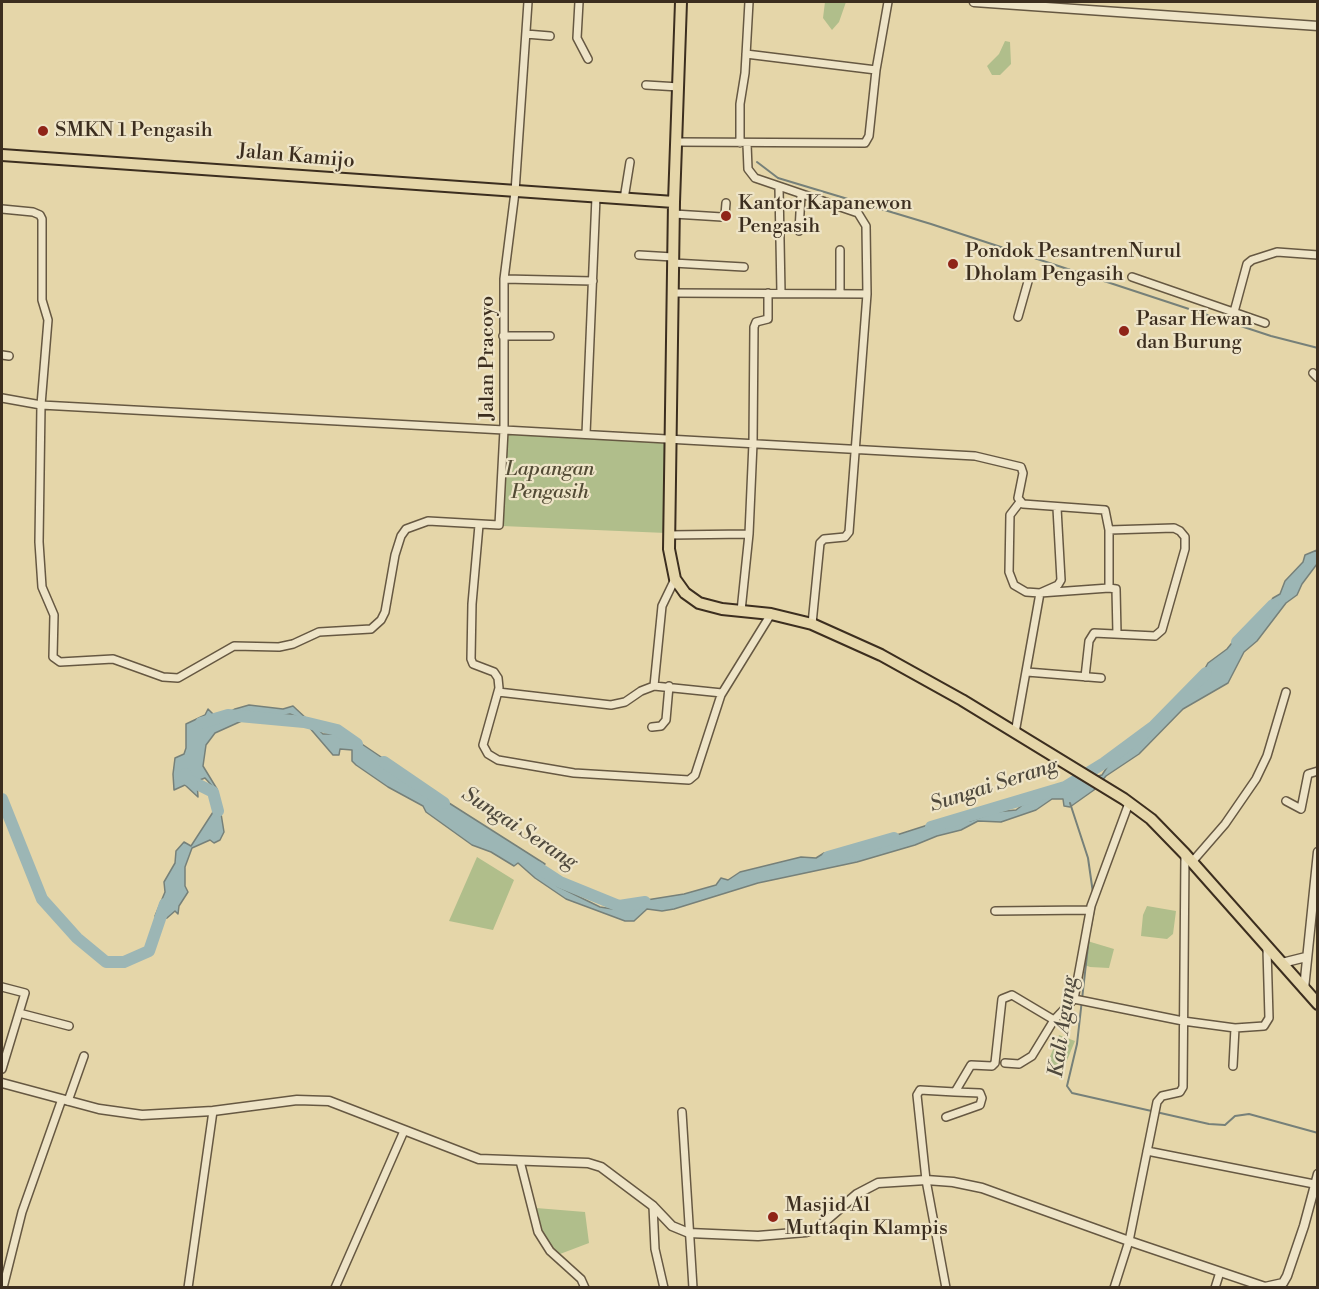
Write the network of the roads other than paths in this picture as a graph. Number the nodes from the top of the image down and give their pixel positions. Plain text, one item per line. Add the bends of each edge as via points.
1 (528, 2) edge
2 (579, 2) edge
3 (681, 2) edge
4 (749, 2) edge
5 (888, 2) edge
6 (974, 2) edge
7 (1317, 26) edge
8 (526, 34) junction
9 (550, 36) dead end
10 (746, 54) junction
11 (588, 59) dead end
12 (876, 70) junction
13 (645, 85) dead end
14 (679, 87) junction
15 (676, 142) junction
16 (743, 144) junction
17 (2, 155) edge
18 (630, 162) dead end
19 (779, 188) junction
20 (515, 192) junction
21 (801, 195) junction
22 (596, 197) junction
23 (624, 199) junction
24 (674, 202) junction
25 (726, 203) dead end
26 (2, 209) edge
27 (674, 214) junction
28 (799, 231) dead end
29 (840, 250) dead end
30 (639, 255) dead end
31 (1317, 255) edge
32 (674, 260) junction
33 (744, 267) dead end
34 (1132, 277) dead end
35 (1029, 278) dead end
36 (504, 279) junction
37 (593, 281) junction
38 (673, 293) junction
39 (768, 293) junction
40 (782, 293) junction
41 (840, 294) junction
42 (867, 294) junction
43 (1234, 312) junction
44 (1018, 317) dead end
45 (1265, 323) dead end
46 (503, 336) junction
47 (550, 336) dead end
48 (2, 398) edge
49 (41, 405) junction
50 (504, 430) junction
51 (586, 434) junction
52 (671, 439) junction
53 (753, 443) junction
54 (855, 449) junction
55 (1020, 502) junction
56 (1058, 508) junction
57 (480, 525) junction
58 (1109, 530) junction
59 (749, 534) junction
60 (669, 535) junction
61 (675, 579) junction
62 (1109, 588) junction
63 (1040, 593) junction
64 (741, 611) junction
65 (771, 614) junction
66 (812, 624) junction
67 (1116, 634) junction
68 (1027, 672) junction
69 (1085, 676) junction
70 (1101, 678) dead end
71 (654, 686) junction
72 (669, 686) junction
73 (498, 692) junction
74 (1286, 692) dead end
75 (722, 693) junction
76 (652, 727) dead end
77 (1015, 733) junction
78 (1317, 771) edge
79 (1127, 801) junction
80 (1286, 801) dead end
81 (1317, 852) edge
82 (1189, 858) junction
83 (1091, 908) junction
84 (1314, 908) edge
85 (995, 911) dead end
86 (1267, 949) junction
87 (1306, 957) junction
88 (1282, 963) junction
89 (2, 987) edge
90 (1304, 989) junction
91 (1075, 1000) junction
92 (1317, 1004) edge
93 (19, 1013) junction
94 (1054, 1020) junction
95 (1183, 1021) junction
96 (69, 1026) dead end
97 (1235, 1028) junction
98 (84, 1056) dead end
99 (1005, 1063) dead end
100 (1233, 1066) dead end
101 (2, 1069) edge
102 (2, 1083) edge
103 (955, 1092) junction
104 (65, 1100) junction
105 (213, 1112) junction
106 (682, 1112) dead end
107 (946, 1117) dead end
108 (404, 1131) junction
109 (1147, 1151) junction
110 (520, 1161) junction
111 (1317, 1174) edge
112 (926, 1180) junction
113 (1314, 1184) junction
114 (653, 1206) junction
115 (689, 1233) junction
116 (1128, 1241) junction
117 (1220, 1272) junction
118 (1285, 1285) edge
119 (3, 1287) edge
120 (188, 1287) edge
121 (336, 1287) edge
122 (585, 1287) edge
123 (664, 1287) edge
124 (693, 1287) edge
125 (946, 1287) edge
126 (1114, 1287) edge
127 (1215, 1287) edge

1 - 8 street, Jalan Pracoyo
2 - 11 street via 577,38
3 - 14 main road
4 - 10 street
5 - 12 street
6 - 7 street
8 - 9 street
8 - 20 street, Jalan Pracoyo
10 - 12 street
10 - 16 street via 740,95
12 - 16 street via 865,143
13 - 14 street
14 - 15 main road
15 - 16 street
15 - 24 main road
16 - 19 street via 751,175
17 - 20 main road, Jalan Kamijo
18 - 23 street
19 - 21 street
19 - 40 street
20 - 22 main road, Jalan Kamijo
20 - 36 street, Jalan Pracoyo
21 - 28 street
21 - 42 street via 862,217 866,225
22 - 23 main road, Jalan Kamijo
22 - 37 street
23 - 24 main road, Jalan Kamijo
24 - 27 main road
25 - 27 street via 722,217
26 - 49 street via 33,212 42,219 42,300 48,320
27 - 32 main road
29 - 41 street
30 - 32 street
31 - 43 street via 1277,252 1252,260 1247,264
32 - 33 street
32 - 38 main road
34 - 43 street
35 - 44 street
36 - 37 street
36 - 46 street, Jalan Pracoyo
37 - 51 street
38 - 39 street
38 - 52 main road
39 - 40 street
39 - 53 street via 768,319 756,322 754,327
40 - 41 street
41 - 42 street
42 - 54 street
43 - 45 street
46 - 47 street
46 - 50 street, Jalan Pracoyo
48 - 49 street
49 - 50 street
49 - 57 street via 42,587 54,615 53,657 60,662 113,658 178,678 234,646 279,647 319,632 371,629 385,612 395,555 406,529 428,522
50 - 51 street, Jalan Pracoyo
50 - 57 street via 499,525
51 - 52 street, Jalan Pracoyo
52 - 53 street, Jalan Pracoyo
52 - 60 main road
53 - 54 street, Jalan Pracoyo
53 - 59 street
54 - 55 street, Jalan Pracoyo via 975,456 1017,464 1023,473
54 - 66 street via 849,532 845,537 824,538 820,543
55 - 56 street
55 - 63 street via 1010,515 1010,576 1017,588
56 - 58 street via 1105,510
56 - 63 street via 1061,580
57 - 73 street via 471,659 473,664 497,674
58 - 62 street
58 - 67 street via 1174,528 1185,537 1162,630 1155,636
59 - 60 street
59 - 64 street
60 - 61 main road
61 - 64 main road via 699,603
61 - 71 street via 662,606
62 - 63 street
62 - 67 street via 1116,589
63 - 68 street
64 - 65 main road
65 - 66 main road
65 - 75 street
66 - 77 main road via 881,655
67 - 69 street via 1091,635
68 - 69 street
68 - 77 street
69 - 70 street
71 - 72 street
71 - 73 street via 616,705
72 - 75 street
72 - 76 street via 666,720 661,726
73 - 75 street via 483,745 498,760 574,773 679,781 695,775
74 - 82 street via 1256,779 1225,824
77 - 79 main road
78 - 80 street via 1308,774 1301,809
79 - 82 main road
79 - 83 street
81 - 84 street
82 - 86 main road
82 - 95 street
83 - 85 street
83 - 91 street
84 - 87 street
86 - 88 main road
86 - 97 street via 1268,1024
87 - 88 street
87 - 90 street
88 - 90 main road
89 - 93 street via 25,993
90 - 92 main road
91 - 94 street
91 - 95 street
93 - 96 street
93 - 101 street
94 - 99 street via 1026,1062
94 - 103 street via 1006,995 999,1005 995,1063 971,1065
95 - 97 street
95 - 109 street via 1183,1087 1175,1094 1159,1098
97 - 100 street
98 - 104 street
102 - 104 street
103 - 107 street via 980,1093 980,1105
103 - 112 street via 917,1092
104 - 105 street via 142,1115
104 - 119 street via 22,1212
105 - 108 street via 312,1099 329,1101
105 - 120 street
106 - 115 street
108 - 110 street via 479,1159
108 - 121 street
109 - 113 street
109 - 116 street
110 - 114 street via 601,1167
110 - 122 street via 538,1232 550,1251
111 - 113 street
112 - 115 street via 878,1183 857,1194 816,1229 806,1232 758,1236
112 - 116 street via 982,1188
112 - 125 street
113 - 118 street
114 - 115 street via 672,1226
114 - 123 street via 655,1249
115 - 124 street
116 - 117 street
116 - 126 street
117 - 118 street via 1265,1287
117 - 127 street

